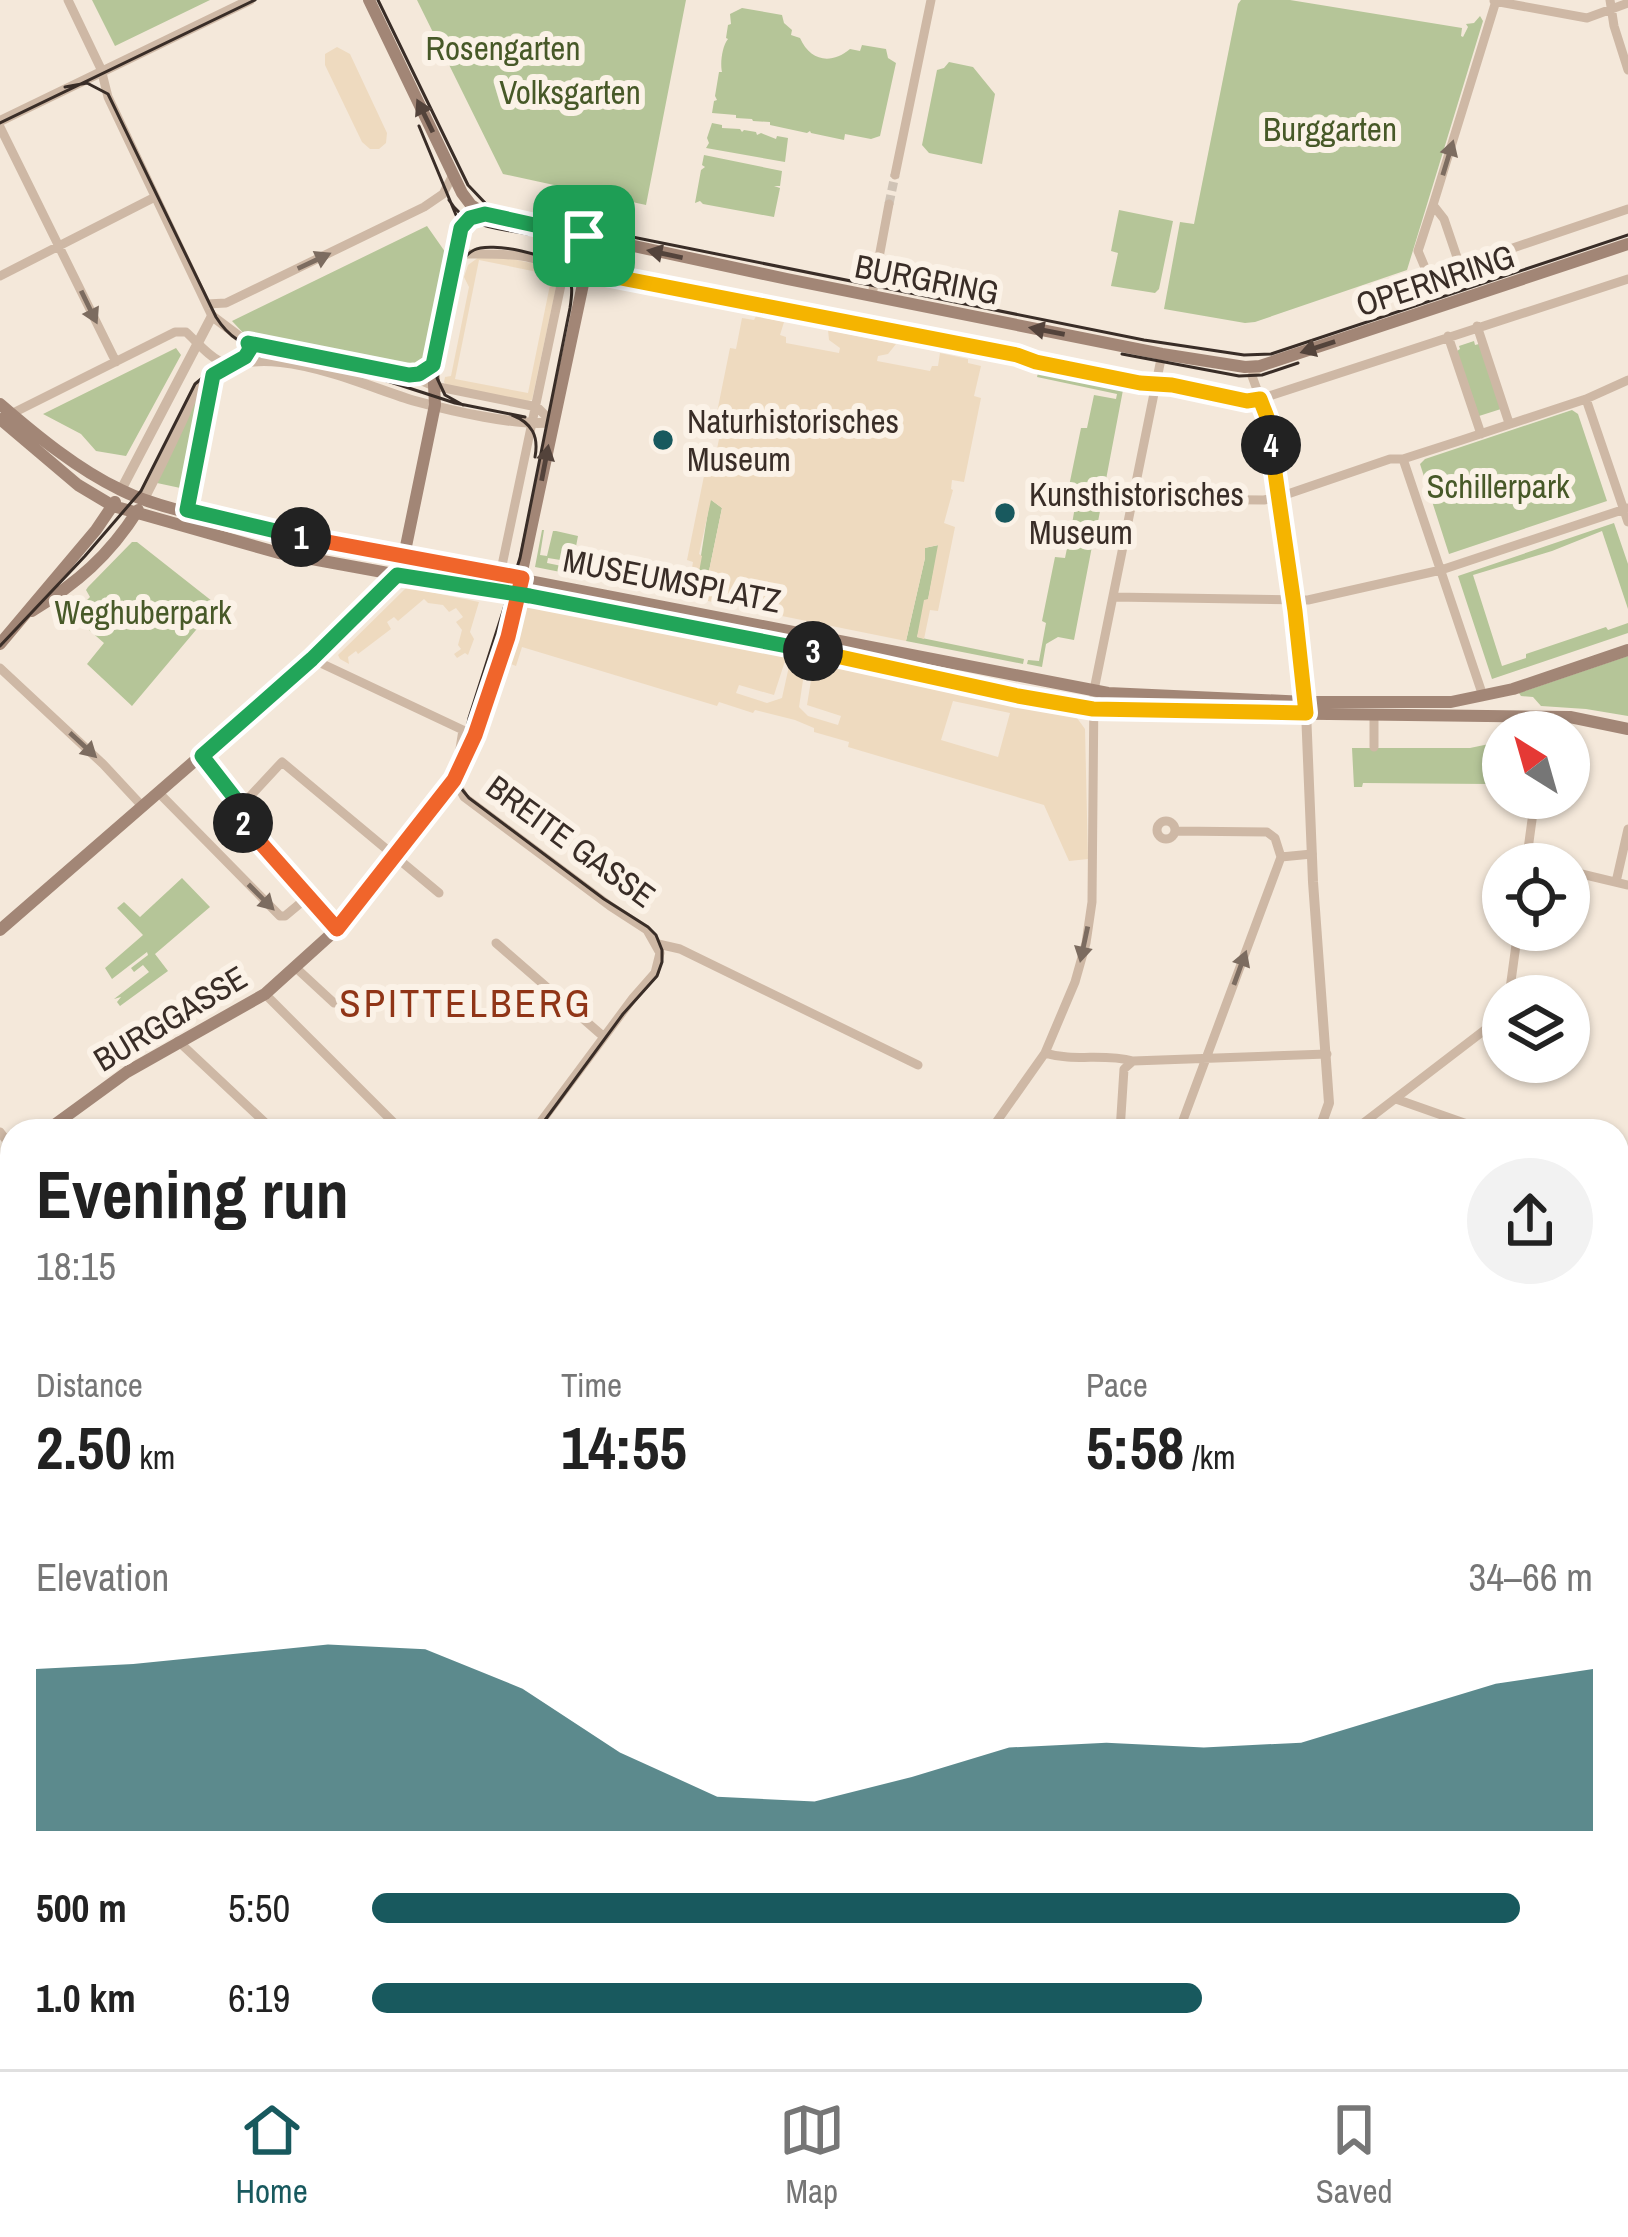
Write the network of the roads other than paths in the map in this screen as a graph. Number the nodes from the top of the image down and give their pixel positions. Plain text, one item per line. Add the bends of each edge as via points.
1 (68, 0) edge
2 (250, 0) edge
3 (369, 0) edge
4 (931, 0) edge
5 (1493, 0) edge
6 (1628, 3) edge
7 (1611, 4) edge
8 (1628, 70) edge
9 (102, 71) junction
10 (0, 124) edge
11 (453, 175) junction
12 (895, 176) tunnel mouth
13 (155, 197) junction
14 (889, 204) tunnel mouth
15 (1433, 205) junction
16 (1628, 209) edge
17 (485, 214) junction
18 (584, 236) junction
19 (1628, 244) edge
20 (58, 245) junction
21 (458, 254) junction
22 (1460, 266) junction
23 (585, 271) junction
24 (0, 276) edge
25 (1628, 279) edge
26 (872, 295) junction
27 (226, 303) junction
28 (209, 310) junction
29 (224, 325) junction
30 (1478, 326) junction
31 (1448, 336) junction
32 (248, 343) junction
33 (198, 344) junction
34 (1162, 353) junction
35 (116, 362) junction
36 (237, 362) junction
37 (433, 365) junction
38 (1260, 366) junction
39 (213, 375) junction
40 (409, 375) junction
41 (1628, 380) edge
42 (1155, 383) junction
43 (434, 386) junction
44 (1586, 398) junction
45 (1260, 399) junction
46 (435, 405) junction
47 (537, 407) junction
48 (4, 412) edge
49 (553, 422) junction
50 (1509, 423) junction
51 (533, 425) junction
52 (1481, 434) junction
53 (1403, 459) junction
54 (121, 490) junction
55 (1133, 497) junction
56 (1280, 497) junction
57 (144, 499) junction
58 (113, 506) junction
59 (1626, 508) edge
60 (187, 510) junction
61 (136, 514) junction
62 (1628, 522) edge
63 (404, 556) junction
64 (436, 562) junction
65 (1441, 569) junction
66 (500, 574) junction
67 (397, 575) junction
68 (522, 578) junction
69 (518, 595) junction
70 (1113, 597) junction
71 (1294, 600) junction
72 (26, 615) junction
73 (0, 644) edge
74 (1628, 650) edge
75 (312, 659) junction
76 (0, 668) edge
77 (1094, 690) junction
78 (1483, 696) junction
79 (1306, 707) junction
80 (1093, 709) junction
81 (1374, 714) junction
82 (1482, 715) edge
83 (1590, 720) edge
84 (1628, 728) edge
85 (469, 732) junction
86 (1374, 747) dead end
87 (202, 756) junction
88 (454, 780) junction
89 (159, 793) junction
90 (241, 806) junction
91 (143, 807) junction
92 (1628, 829) edge
93 (1175, 831) dead end
94 (395, 854) junction
95 (1312, 854) junction
96 (1281, 857) junction
97 (1590, 876) edge
98 (1616, 882) junction
99 (1628, 885) edge
100 (440, 893) dead end
101 (308, 896) junction
102 (337, 929) junction
103 (0, 930) edge
104 (496, 943) dead end
105 (658, 944) junction
106 (295, 967) junction
107 (265, 994) junction
108 (334, 1003) dead end
109 (1482, 1032) edge
110 (604, 1037) junction
111 (178, 1041) junction
112 (1045, 1053) junction
113 (1327, 1054) junction
114 (1206, 1058) junction
115 (1133, 1061) junction
116 (918, 1064) dead end
117 (1396, 1099) junction
118 (62, 1119) edge
119 (261, 1119) edge
120 (390, 1119) edge
121 (543, 1119) edge
122 (998, 1119) edge
123 (1121, 1119) edge
124 (1183, 1119) edge
125 (1323, 1119) edge
126 (1369, 1119) edge
127 (1453, 1119) edge

1 - 9 street
2 - 9 street
11 -> 3 main road
4 - 12 street
5 - 7 street via 1587,18
15 -> 5 street
6 - 7 street
7 - 8 street
9 - 10 street
9 - 13 street
10 - 20 street
11 - 17 main road
27 -> 11 street via 437,199
13 - 20 street
13 - 28 street
14 - 26 street
15 - 22 street
15 - 22 street via 1418,251 1428,279
16 - 22 street, OPERNRING
17 - 18 main road, BURGRING
17 - 21 main road via 463,224
18 - 23 main road, BURGGASSE
26 -> 18 main road, BURGRING
19 -> 38 main road, OPERNRING
20 - 24 street
20 -> 35 street
21 - 37 main road
21 - 47 street via 491,252 554,266 561,275
23 - 42 street, BURGRING
23 - 49 main road, BURGGASSE
25 - 30 street, OPERNRING
34 -> 26 main road, BURGRING
27 - 28 street
27 - 29 street
28 - 29 street
28 - 33 street
29 - 32 street
30 - 31 street, OPERNRING
30 - 50 street
31 - 45 street, OPERNRING
31 - 52 street
32 - 36 street
32 - 40 street
33 - 35 street via 175,332
33 - 36 street via 215,360
33 - 54 street
34 - 38 main road, BURGRING
34 - 42 street
35 - 48 street
36 - 39 street
36 - 46 street via 279,362
37 - 40 street
37 - 43 main road
38 - 45 street via 1252,376
39 - 57 street via 196,391
39 - 60 street
40 - 43 street
41 - 44 street
42 - 45 street, BURGRING
42 - 55 street
43 - 46 main road
43 - 47 street
44 - 50 street
44 - 59 street
45 - 56 street
46 - 51 street
46 - 63 main road
47 - 49 street
47 - 51 street
48 - 54 main road, MUSEUMSPLATZ
48 - 58 main road, MUSEUMSPLATZ via 66,477
49 - 51 street
68 -> 49 main road, BURGGASSE
50 - 52 street
51 - 66 street
52 - 53 street
53 - 56 street
53 - 65 street
54 - 57 main road, MUSEUMSPLATZ
54 - 58 main road
55 - 56 street
55 - 70 street
56 - 71 street
57 - 60 main road, MUSEUMSPLATZ
57 - 61 main road
58 - 61 main road, MUSEUMSPLATZ
58 - 72 main road
59 - 62 street
59 - 65 street
60 - 63 main road, MUSEUMSPLATZ
61 - 67 main road, MUSEUMSPLATZ
61 - 72 main road via 75,584
63 - 64 main road, MUSEUMSPLATZ
63 - 67 main road
64 - 66 main road, MUSEUMSPLATZ
64 - 67 main road
65 - 71 street
65 - 78 street
66 - 68 main road, MUSEUMSPLATZ
67 - 69 main road, MUSEUMSPLATZ
67 - 75 main road
68 - 69 main road, BURGGASSE
68 - 77 main road, MUSEUMSPLATZ
69 - 80 main road, MUSEUMSPLATZ
69 - 85 main road, BURGGASSE
70 - 71 street
70 - 77 street
71 - 79 street
72 - 73 main road
74 - 78 main road
75 - 85 street
75 - 87 main road
76 -> 91 street
77 - 79 main road, MUSEUMSPLATZ
77 - 80 street
78 - 79 main road
79 - 80 main road, MUSEUMSPLATZ
79 - 81 main road
79 - 95 street
80 -> 112 street via 1092,902 1076,982
81 - 82 main road
81 - 86 street
83 - 84 main road
85 - 88 main road, BURGGASSE
87 - 89 main road
87 - 90 street
88 - 94 main road, BURGGASSE
88 - 105 street, BREITE GASSE via 464,797
89 - 91 main road
89 -> 101 street via 280,916
90 - 94 street via 282,762
90 - 101 street via 239,819
91 - 103 main road
92 - 98 street
93 - 96 street via 1268,832
94 - 100 street
94 - 102 main road, BURGGASSE
95 - 96 street
95 - 113 street
114 -> 96 street
97 - 98 street
98 - 99 street
101 - 102 street
102 - 106 main road, BURGGASSE
104 - 110 street
105 - 110 street via 655,973
105 - 116 street, BREITE GASSE
106 - 107 main road, BURGGASSE
106 - 108 street
107 - 111 main road, BURGGASSE
107 - 120 street
109 - 117 street
110 - 121 street
111 - 118 main road, BURGGASSE
111 - 119 street
112 - 115 street
112 - 122 street
113 - 114 street
113 - 125 street
114 - 115 street
114 - 124 street
115 - 123 street via 1124,1069
117 - 126 street
117 - 127 street

